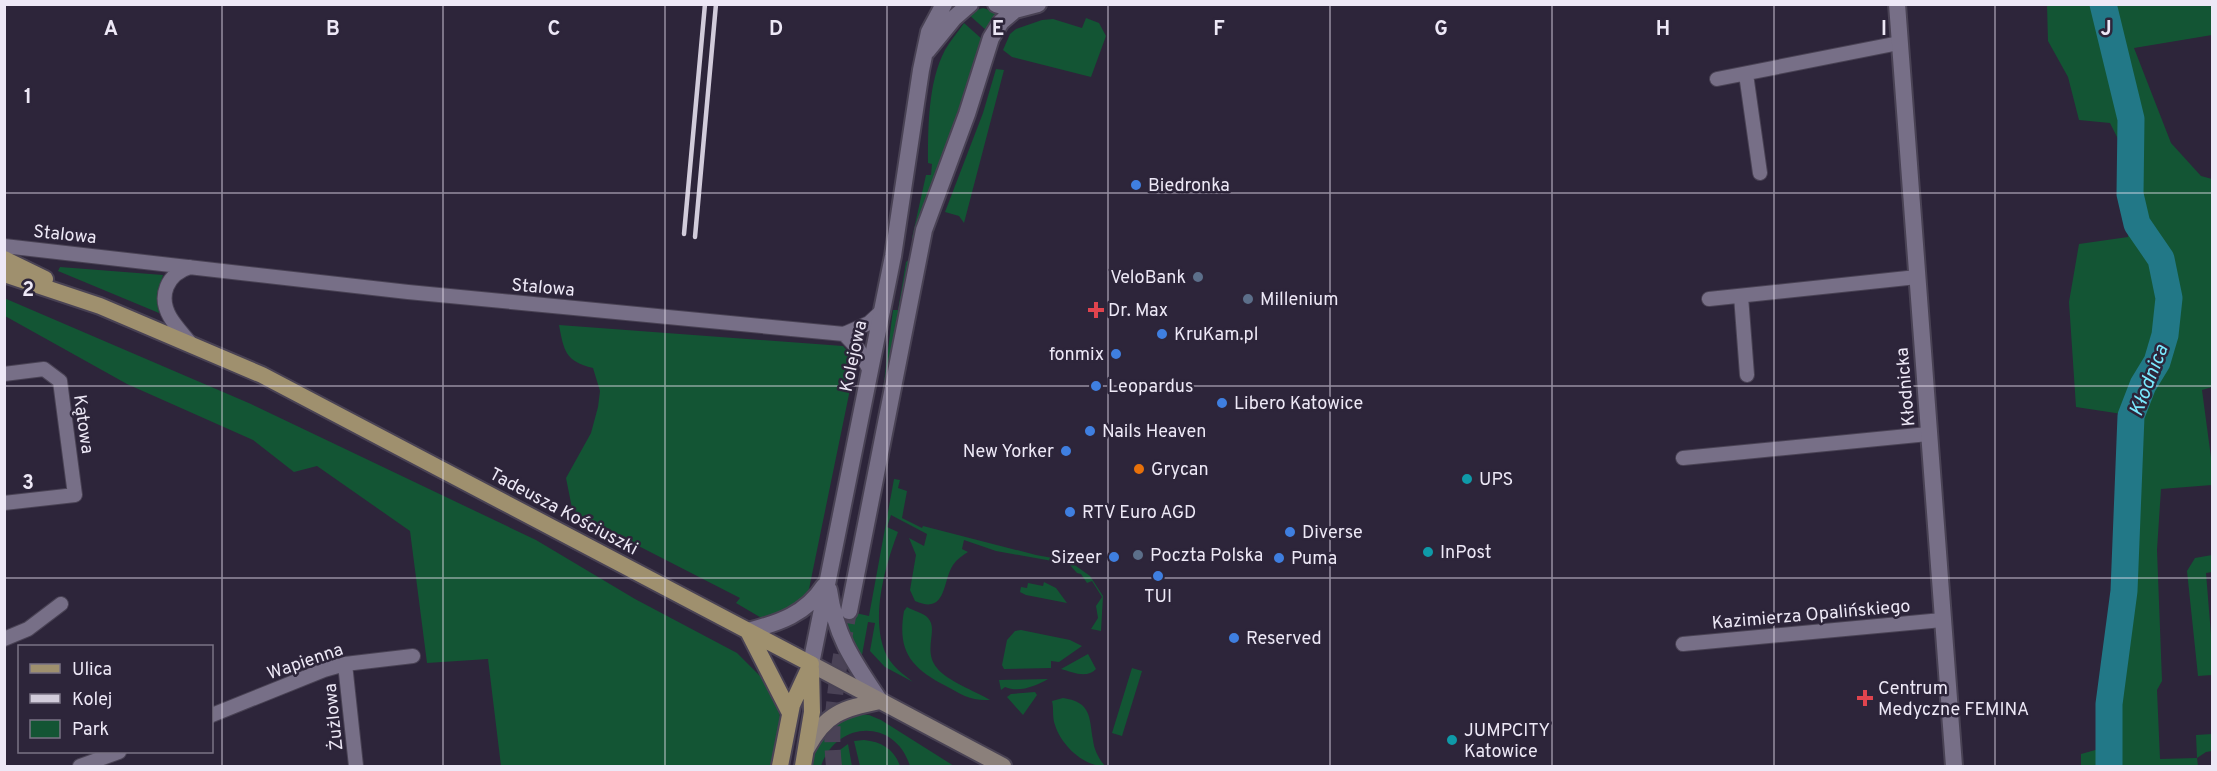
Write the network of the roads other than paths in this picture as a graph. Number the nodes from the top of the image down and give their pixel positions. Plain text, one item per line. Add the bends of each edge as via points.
1 (944, 4) edge
2 (970, 4) edge
3 (996, 4) edge
4 (1038, 4) edge
5 (1897, 4) edge
6 (1015, 10) junction
7 (1899, 43) junction
8 (925, 54) junction
9 (1746, 74) junction
10 (1718, 80) dead end
11 (1760, 173) dead end
12 (4, 246) edge
13 (4, 259) edge
14 (193, 266) junction
15 (4, 274) edge
16 (1917, 277) junction
17 (1741, 296) junction
18 (1709, 299) dead end
19 (100, 306) junction
20 (883, 310) junction
21 (844, 333) junction
22 (191, 344) junction
23 (870, 371) junction
24 (4, 374) edge
25 (1747, 375) dead end
26 (1928, 434) junction
27 (1683, 458) dead end
28 (4, 503) edge
29 (828, 580) junction
30 (61, 604) dead end
31 (849, 611) tunnel mouth
32 (1942, 620) junction
33 (748, 631) junction
34 (4, 639) edge
35 (1683, 644) dead end
36 (413, 656) dead end
37 (345, 664) junction
38 (811, 664) junction
39 (880, 701) junction
40 (790, 713) junction
41 (213, 715) edge
42 (116, 753) edge
43 (805, 758) edge
44 (80, 766) edge
45 (356, 766) edge
46 (780, 766) edge
47 (1003, 766) edge
48 (1954, 766) edge

1 - 8 street, Kolejowa via 929,32
2 - 8 street, Kolejowa
3 - 6 street
4 - 6 street
5 - 7 street, Kłodnicka
6 - 31 street via 991,38 924,230
7 - 9 street
7 - 16 street, Kłodnicka
8 - 20 street, Kolejowa
9 - 10 street
9 - 11 street
12 - 14 street, Stalowa
13 - 19 main road, Tadeusza Kościuszki
14 - 21 street, Stalowa via 408,292
14 - 22 street via 176,273 167,287 165,301 170,317
15 - 19 main road, Tadeusza Kościuszki
16 - 17 street
16 - 26 street, Kłodnicka
17 - 18 street
17 - 25 street
19 - 22 main road, Tadeusza Kościuszki
20 - 21 street via 869,323
20 - 23 street, Kolejowa
21 - 23 street
22 - 33 main road, Tadeusza Kościuszki via 372,431
23 - 29 street, Kolejowa
24 - 28 street, Kątowa via 44,369 60,381 75,495
26 - 27 street
26 - 32 street, Kłodnicka
29 - 33 street via 816,599 796,614
29 - 38 street, Kolejowa
29 - 39 street via 831,604 847,651
30 - 34 street via 28,628
32 - 35 street, Kazimierza Opalińskiego
32 - 48 street, Kłodnicka
33 - 38 main road, Tadeusza Kościuszki
33 - 40 main road
36 - 37 street, Wapienna
37 - 41 street, Wapienna
37 - 45 street, Żużlowa
38 - 39 main road, Tadeusza Kościuszki
38 - 40 main road, Kolejowa
38 - 43 main road, Kolejowa via 812,712
39 - 43 main road via 830,717 815,733
39 - 47 main road, Tadeusza Kościuszki
40 - 46 main road, Kolejowa
42 - 44 street

